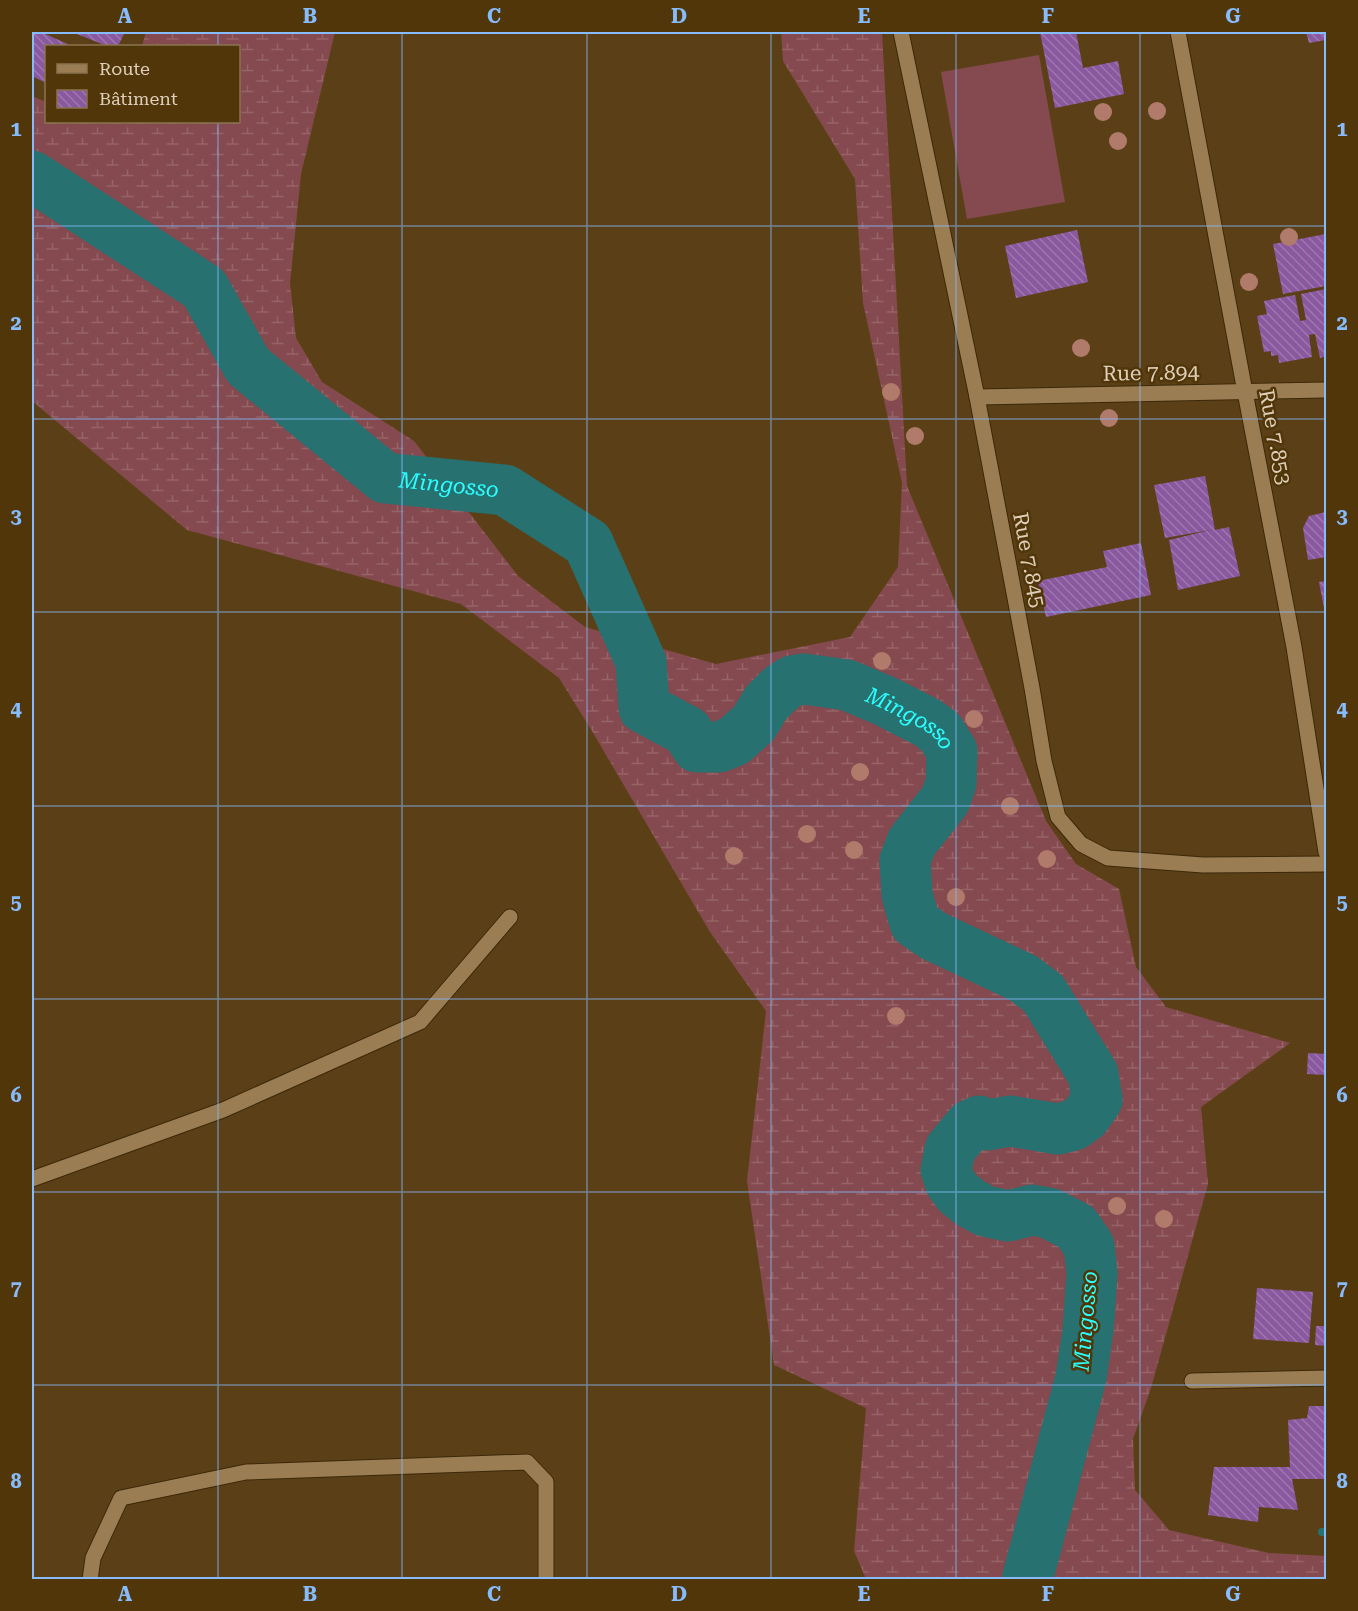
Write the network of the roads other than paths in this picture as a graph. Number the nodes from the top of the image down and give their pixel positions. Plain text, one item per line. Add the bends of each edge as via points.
1 (901, 32) edge
2 (1178, 32) edge
3 (1326, 390) edge
4 (1245, 393) junction
5 (977, 397) junction
6 (1326, 852) edge
7 (1326, 864) edge
8 (510, 917) dead end
9 (32, 1179) edge
10 (1326, 1378) edge
11 (1192, 1381) dead end
12 (90, 1580) edge
13 (546, 1580) edge

1 - 5 street, Rue 7.845
2 - 4 street, Rue 7.853
3 - 4 street, Rue 7.894
4 - 5 street, Rue 7.894
4 - 6 street, Rue 7.853 via 1294,647
5 - 7 street, Rue 7.845 via 1044,761 1058,817 1081,844 1108,858 1203,865
8 - 9 street via 420,1022 223,1110
10 - 11 street
12 - 13 street via 93,1558 121,1498 246,1472 527,1462 546,1482

